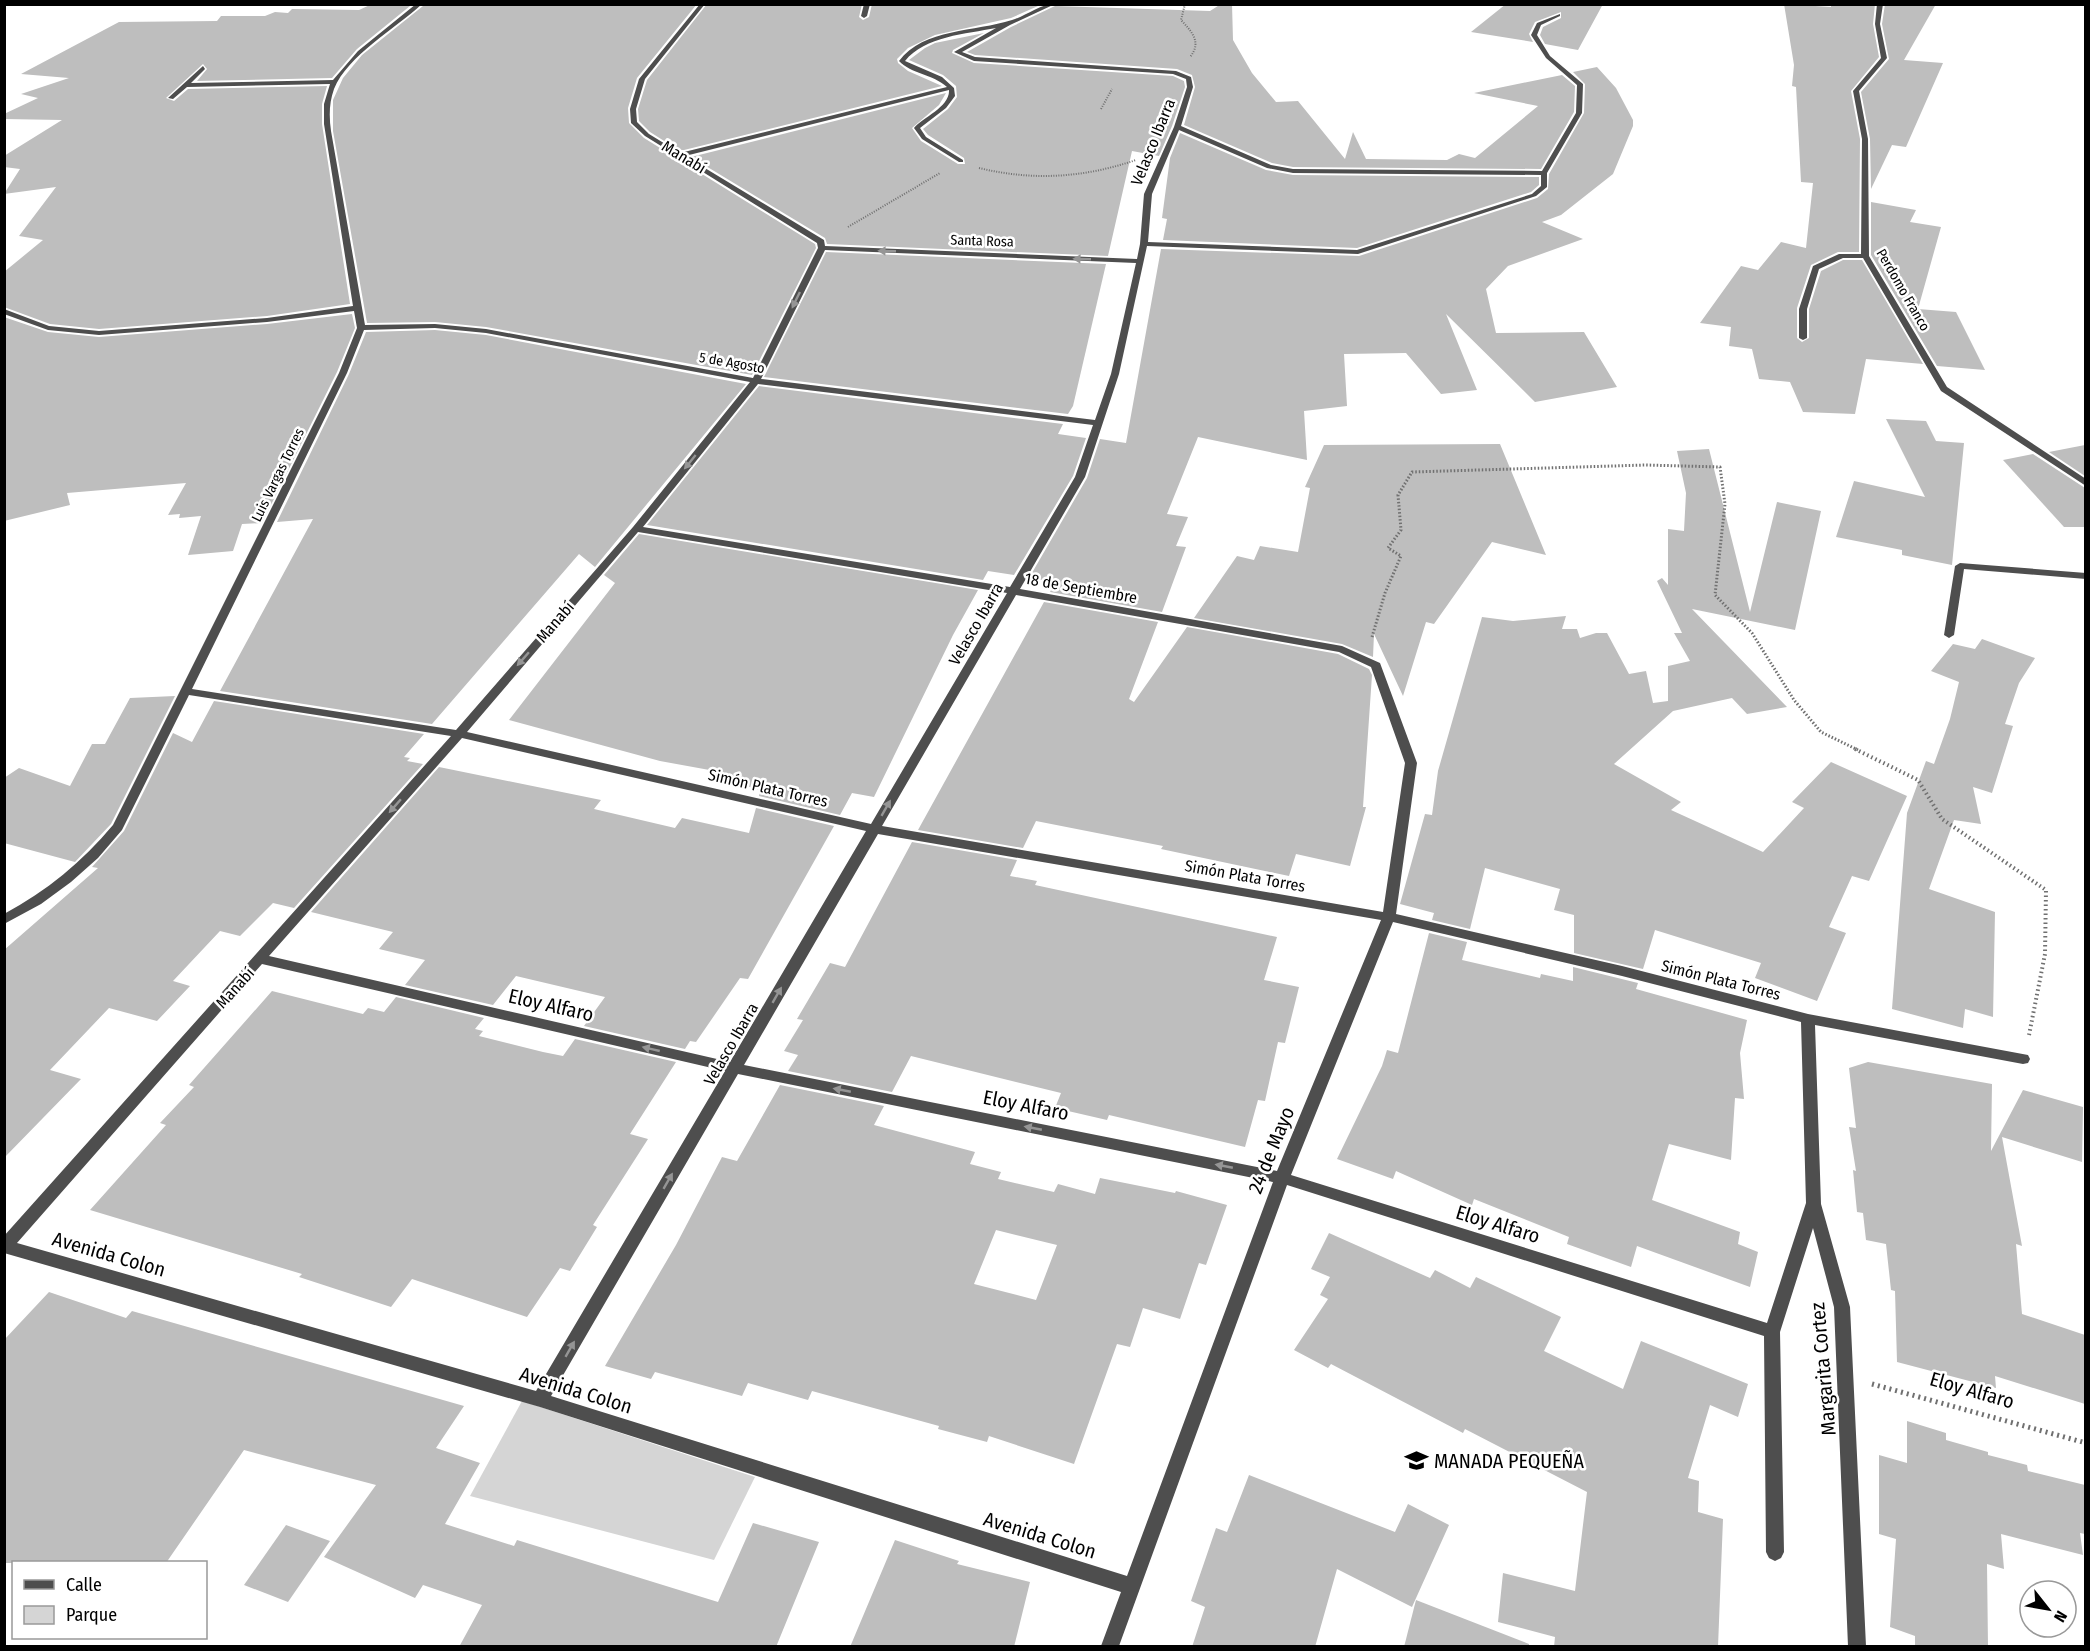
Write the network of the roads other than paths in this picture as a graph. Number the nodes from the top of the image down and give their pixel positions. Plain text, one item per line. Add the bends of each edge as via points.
1 (420, 4) edge
2 (704, 4) edge
3 (867, 4) edge
4 (1053, 4) edge
5 (1880, 4) edge
6 (1043, 7) edge
7 (1558, 15) dead end
8 (864, 16) dead end
9 (1009, 23) junction
10 (203, 68) dead end
11 (334, 82) junction
12 (187, 85) junction
13 (951, 88) junction
14 (171, 98) dead end
15 (1177, 128) junction
16 (679, 155) junction
17 (961, 161) road end
18 (1544, 173) junction
19 (1144, 244) junction
20 (822, 245) junction
21 (1865, 256) junction
22 (1140, 261) junction
23 (359, 308) junction
24 (4, 310) edge
25 (362, 328) junction
26 (1803, 338) dead end
27 (756, 381) junction
28 (1098, 423) junction
29 (2085, 483) edge
30 (636, 529) junction
31 (2085, 576) edge
32 (1013, 591) junction
33 (1949, 635) dead end
34 (1376, 664) joint
35 (187, 691) junction
36 (459, 734) junction
37 (874, 829) junction
38 (1389, 917) junction
39 (4, 920) edge
40 (260, 959) junction
41 (1808, 1019) junction
42 (2023, 1059) road end
43 (734, 1068) junction
44 (1282, 1178) junction
45 (1814, 1204) junction
46 (5, 1246) edge
47 (1772, 1332) junction
48 (540, 1400) junction
49 (1775, 1552) dead end
50 (1131, 1586) junction
51 (1110, 1647) edge
52 (1857, 1647) edge

1 - 11 street
2 - 16 street, Manabí via 642,79 633,109 634,123
3 - 8 street
4 - 6 street
5 - 21 street, Perdomo Franco via 1878,29 1884,57 1856,91 1865,139
6 - 9 street
7 - 18 street via 1539,24 1534,35 1548,57 1580,84 1579,113
9 - 13 street via 964,32 906,54 906,65 944,81
9 - 15 street, Velasco Ibarra via 957,52 974,59 1174,72 1189,78 1190,87
10 - 12 street
11 - 12 street
11 - 23 street via 326,117
12 - 14 street
13 - 16 street
13 - 17 street via 949,103 918,128 924,138
15 - 18 street via 1269,167 1293,171
15 - 19 street, Velasco Ibarra via 1148,194
16 - 20 street, Manabí
18 - 19 street via 1544,187 1534,195 1367,251
19 - 22 street, Velasco Ibarra
22 -> 20 street, Santa Rosa
20 -> 27 street, Manabí
21 - 26 street via 1842,256 1816,268 1803,309
21 - 29 street, Perdomo Franco via 1944,389
22 - 28 street, Velasco Ibarra via 1115,374
23 - 24 street via 267,320 99,333 48,328
23 - 25 street
25 - 27 street, 5 de Agosto via 435,326 486,331
25 - 35 street, Luis Vargas Torres
27 - 28 street, 5 de Agosto
27 -> 30 street, Manabí
28 - 32 street, Velasco Ibarra via 1080,477
30 - 32 street, 18 de Septiembre
30 -> 36 street, Manabí
31 - 33 street via 1960,566
32 - 34 street, 18 de Septiembre via 1342,650
37 -> 32 street, Velasco Ibarra
34 - 38 street, 24 de Mayo via 1411,763
35 - 36 street, Simón Plata Torres
35 - 39 street, Luis Vargas Torres via 118,827 95,856 63,883
36 - 37 street, Simón Plata Torres
36 -> 40 street, Manabí
37 - 38 street, Simón Plata Torres
43 -> 37 street, Velasco Ibarra
38 - 41 street, Simón Plata Torres
38 - 44 street, 24 de Mayo
43 -> 40 street, Eloy Alfaro
40 - 46 street, Manabí
41 - 42 street, Simón Plata Torres
41 - 45 street, Margarita Cortez
44 -> 43 street, Eloy Alfaro
48 -> 43 street, Velasco Ibarra
44 - 47 street, Eloy Alfaro
44 - 50 street, 24 de Mayo
45 - 47 street
45 - 52 street, Margarita Cortez via 1842,1307
46 - 48 street, Avenida Colon
47 - 49 street
48 - 50 street, Avenida Colon
50 - 51 street, 24 de Mayo

